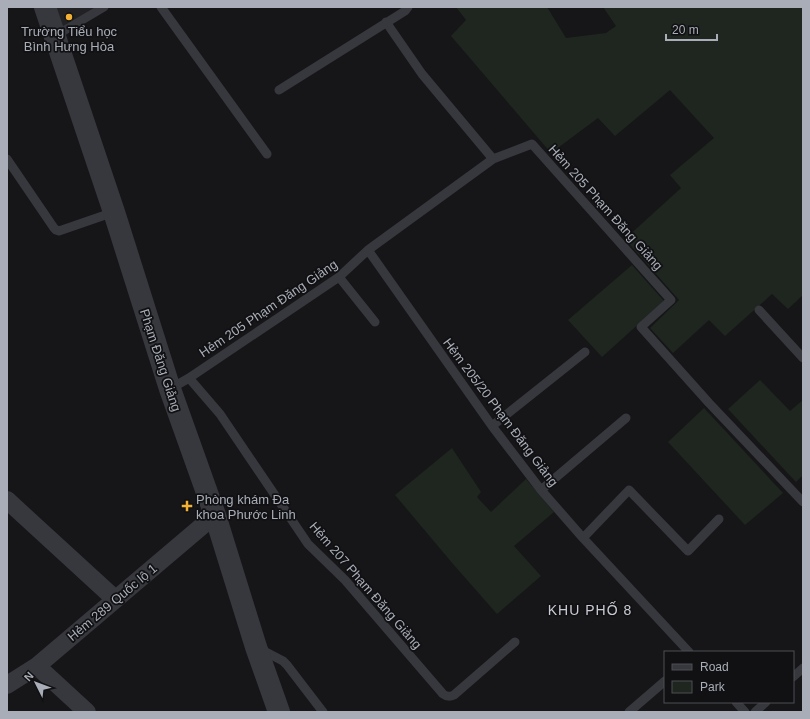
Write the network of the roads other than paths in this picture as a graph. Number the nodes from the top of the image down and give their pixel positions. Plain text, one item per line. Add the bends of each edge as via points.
1 (45, 7) edge
2 (104, 7) edge
3 (161, 7) edge
4 (408, 7) edge
5 (386, 22) junction
6 (55, 36) junction
7 (279, 90) dead end
8 (267, 154) dead end
9 (7, 159) edge
10 (493, 159) junction
11 (114, 212) junction
12 (368, 250) junction
13 (339, 277) junction
14 (759, 310) dead end
15 (375, 322) dead end
16 (585, 352) dead end
17 (803, 358) edge
18 (188, 378) junction
19 (170, 389) junction
20 (626, 418) dead end
21 (492, 426) junction
22 (541, 490) junction
23 (7, 500) edge
24 (803, 502) edge
25 (215, 515) junction
26 (719, 519) dead end
27 (582, 538) junction
28 (115, 599) junction
29 (515, 642) dead end
30 (256, 647) junction
31 (688, 651) edge
32 (37, 666) junction
33 (803, 668) edge
34 (794, 676) edge
35 (664, 682) edge
36 (7, 685) edge
37 (737, 703) edge
38 (765, 703) edge
39 (635, 710) edge
40 (87, 712) edge
41 (278, 712) edge
42 (323, 712) edge
43 (745, 712) edge
44 (755, 712) edge

1 - 6 street, Phạm Đăng Giảng
2 - 6 lane
3 - 8 lane
4 - 5 lane
5 - 7 lane
5 - 10 lane via 422,74
6 - 11 street, Phạm Đăng Giảng
9 - 11 lane via 56,230
10 - 12 lane, Hẻm 205 Phạm Đăng Giảng
10 - 24 lane, Hẻm 205 Phạm Đăng Giảng via 532,144 671,300 641,327
11 - 19 street, Phạm Đăng Giảng
12 - 13 lane, Hẻm 205 Phạm Đăng Giảng
12 - 21 lane, Hẻm 205/20 Phạm Đăng Giảng
13 - 15 lane
13 - 18 lane, Hẻm 205 Phạm Đăng Giảng
14 - 17 lane
16 - 21 lane
18 - 19 lane, Hẻm 205 Phạm Đăng Giảng
18 - 29 lane, Hẻm 207 Phạm Đăng Giảng via 220,414 308,544 345,580 443,694 450,697 454,695
19 - 25 street, Phạm Đăng Giảng
20 - 22 lane
21 - 22 lane, Hẻm 205/20 Phạm Đăng Giảng
22 - 27 lane, Hẻm 205/20 Phạm Đăng Giảng
23 - 28 street
25 - 28 street, Hẻm 289 Quốc lộ 1
25 - 30 street, Phạm Đăng Giảng
26 - 27 lane via 688,551 629,490
27 - 31 lane, Hẻm 205/20 Phạm Đăng Giảng
28 - 32 street, Hẻm 289 Quốc lộ 1
30 - 41 street, Phạm Đăng Giảng
30 - 42 lane via 283,661
32 - 36 street, Hẻm 289 Quốc lộ 1
32 - 40 street
33 - 34 lane
35 - 39 lane
37 - 43 lane
38 - 44 lane

